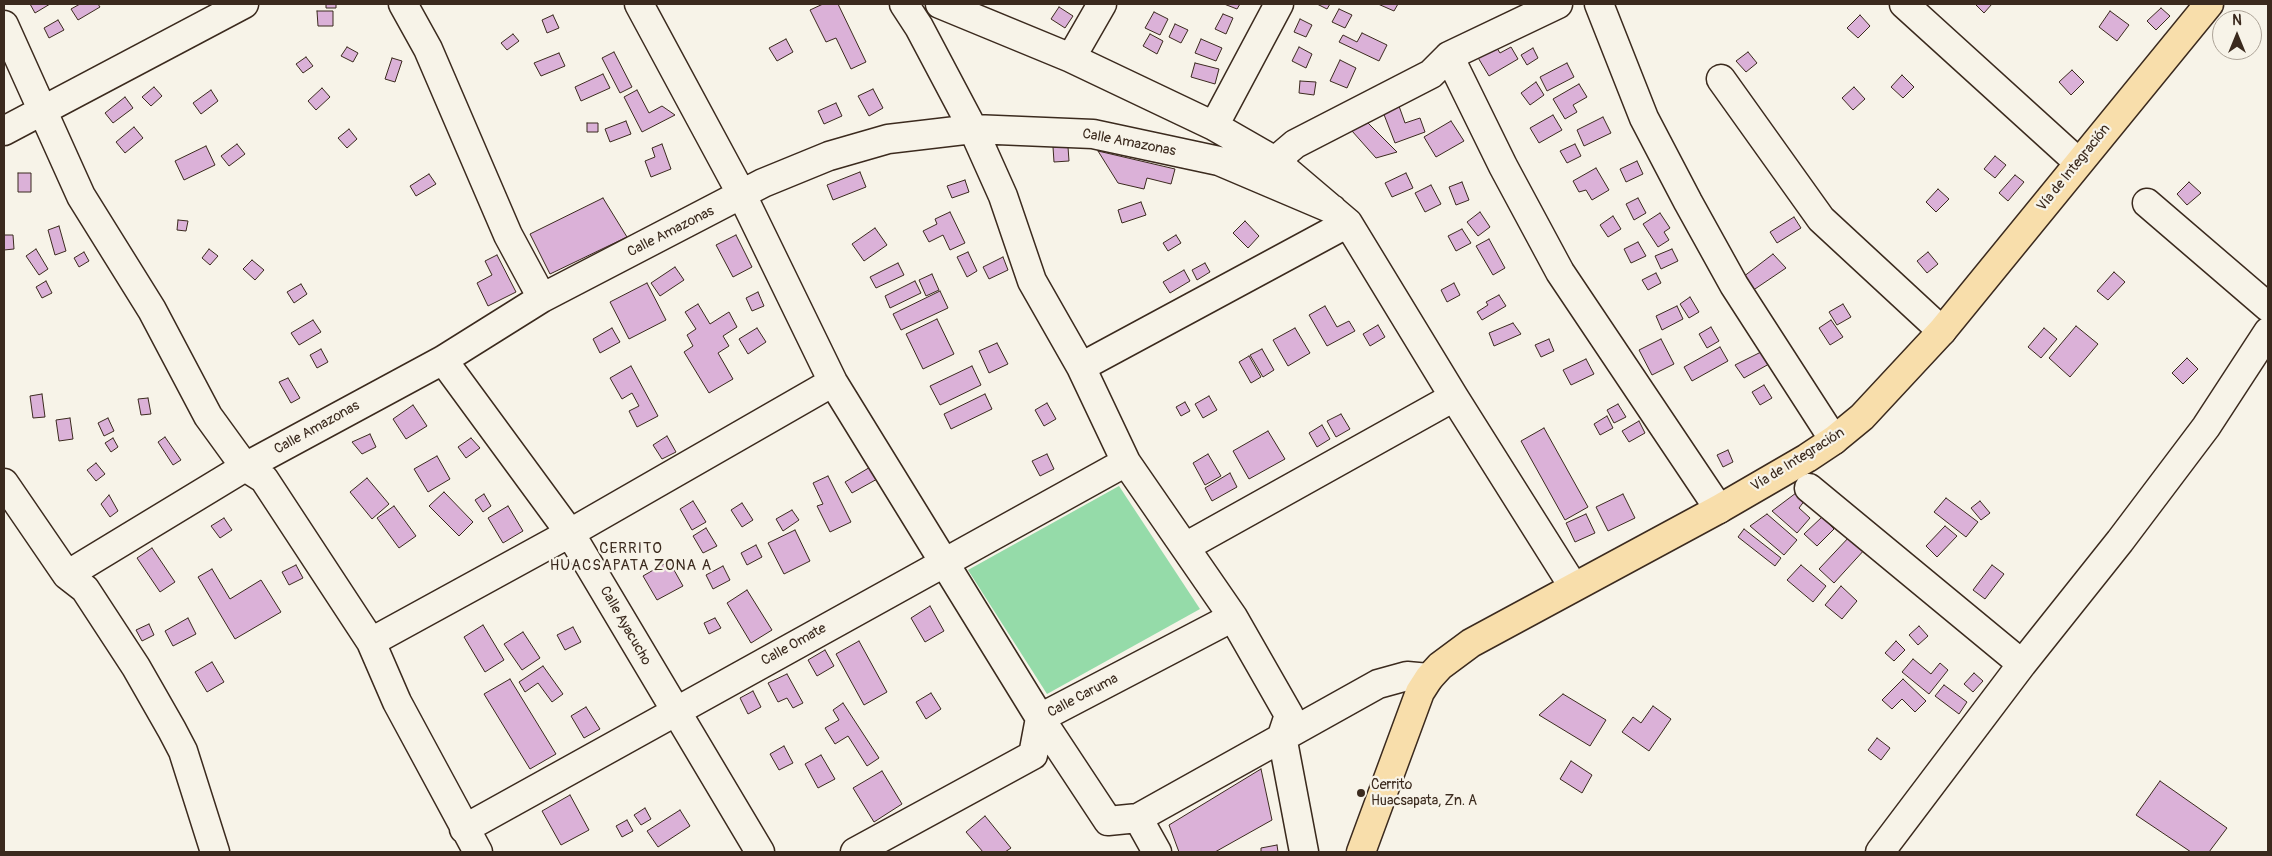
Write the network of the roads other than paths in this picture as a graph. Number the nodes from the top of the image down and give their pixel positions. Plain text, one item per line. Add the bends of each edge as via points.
1 (403, 4) edge
2 (639, 4) edge
3 (904, 4) edge
4 (940, 4) edge
5 (1102, 4) edge
6 (1279, 4) edge
7 (1558, 4) edge
8 (1599, 4) edge
9 (1904, 4) edge
10 (2209, 4) edge
11 (236, 6) edge
12 (4, 25) edge
13 (1449, 56) junction
14 (1071, 58) junction
15 (1721, 79) dead end
16 (41, 110) junction
17 (1214, 126) junction
18 (973, 129) junction
19 (4, 130) edge
20 (1275, 161) junction
21 (2078, 162) junction
22 (742, 195) junction
23 (2147, 203) dead end
24 (1340, 216) junction
25 (542, 298) junction
26 (2268, 307) edge
27 (1942, 331) junction
28 (2268, 332) edge
29 (443, 360) junction
30 (1081, 367) junction
31 (833, 382) junction
32 (1454, 397) junction
33 (1834, 440) junction
34 (1126, 462) junction
35 (245, 467) junction
36 (4, 483) edge
37 (1809, 488) dead end
38 (1719, 509) junction
39 (570, 533) junction
40 (1185, 547) junction
41 (944, 562) junction
42 (67, 575) junction
43 (1573, 586) junction
44 (1232, 617) junction
45 (371, 642) junction
46 (2022, 664) junction
47 (1429, 678) junction
48 (675, 711) junction
49 (1040, 718) junction
50 (1282, 736) junction
51 (1138, 818) junction
52 (464, 829) junction
53 (216, 852) edge
54 (478, 852) edge
55 (760, 852) edge
56 (855, 852) edge
57 (1157, 852) edge
58 (1304, 852) edge
59 (1362, 852) edge
60 (1880, 852) edge

1 - 25 street via 428,49 508,235
2 - 22 street
3 - 18 street
4 - 14 street
5 - 14 street
6 - 17 street
7 - 13 street
8 - 33 street via 1644,118 1688,202 1734,285
9 - 21 street
10 - 21 main road, Vía de Integración
11 - 16 street
12 - 16 street
13 - 20 street via 1432,74 1295,144
13 - 38 street via 1560,272
14 - 17 street
15 - 27 street via 1821,219
16 - 19 street
16 - 35 street via 81,196 152,310 208,416
17 - 20 street
18 - 22 street, Calle Amazonas via 888,139 829,156
18 - 24 street, Calle Amazonas via 1093,134 1219,161
18 - 30 street via 1003,196 1032,281
20 - 24 street
21 - 27 main road, Vía de Integración
22 - 25 street, Calle Amazonas
22 - 31 street
23 - 26 street
24 - 30 street
24 - 32 street
25 - 29 street, Calle Amazonas
27 - 33 main road, Vía de Integración via 1862,417
28 - 46 street via 2206,427
29 - 35 street, Calle Amazonas
29 - 39 street, Calle Ayacucho
30 - 34 street
31 - 39 street
31 - 41 street
32 - 40 street
32 - 43 street
33 - 38 main road, Vía de Integración
34 - 40 street
34 - 41 street, Calle Omate
35 - 42 street, Calle Amazonas
35 - 45 street via 264,479
36 - 42 street
37 - 46 street
38 - 43 main road, Vía de Integración
39 - 45 street
39 - 48 street, Calle Ayacucho
40 - 44 street
41 - 48 street, Calle Omate
41 - 49 street
42 - 53 street via 85,589 136,668 179,744
43 - 47 main road, Vía de Integración via 1463,648
44 - 49 street, Calle Caruma
44 - 50 street via 1289,715
45 - 52 street via 396,702
46 - 60 street
47 - 50 street via 1407,676 1378,684
47 - 59 main road, Vía de Integración via 1410,717
48 - 52 street, Calle Omate
48 - 55 street, Calle Ayacucho
49 - 51 street via 1108,821
49 - 56 street, Calle Caruma via 1033,754
50 - 51 street
50 - 58 street
51 - 57 street
52 - 54 street

